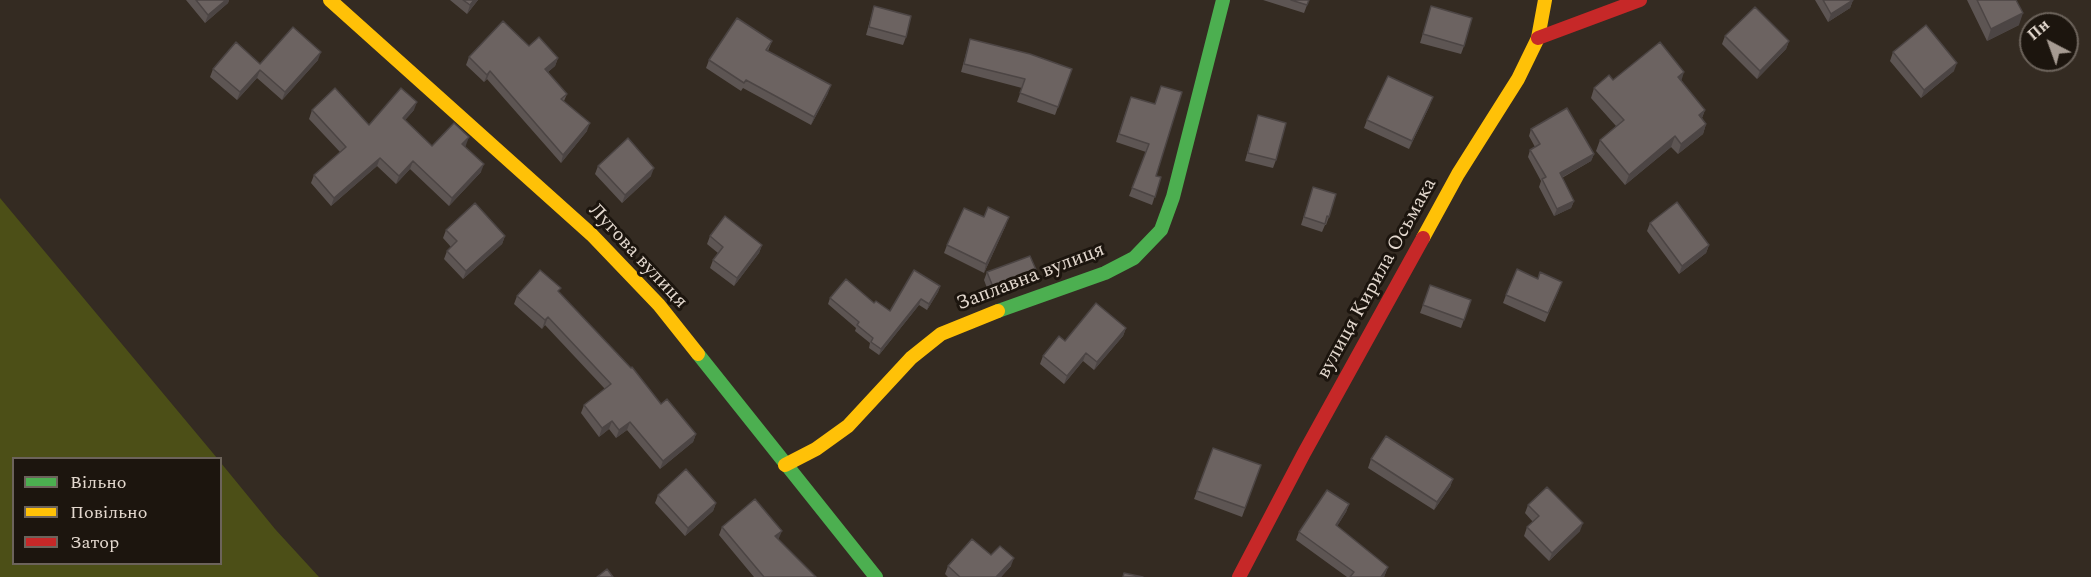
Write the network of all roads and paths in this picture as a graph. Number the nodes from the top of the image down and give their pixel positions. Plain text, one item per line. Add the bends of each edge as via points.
1 (330, 0) edge
2 (1223, 0) edge
3 (1545, 0) edge
4 (1640, 0) edge
5 (1538, 38) junction
6 (785, 465) junction
7 (876, 577) edge
8 (1239, 577) edge

1 - 6 street, Лугова вулиця via 592,235 659,305
2 - 6 street, Заплавна вулиця via 1161,230 1134,258 1105,273 941,334 911,358 848,426
3 - 5 street, вулиця Кирила Осьмака
4 - 5 street
5 - 8 street, вулиця Кирила Осьмака via 1518,80 1458,174
6 - 7 street, Лугова вулиця

